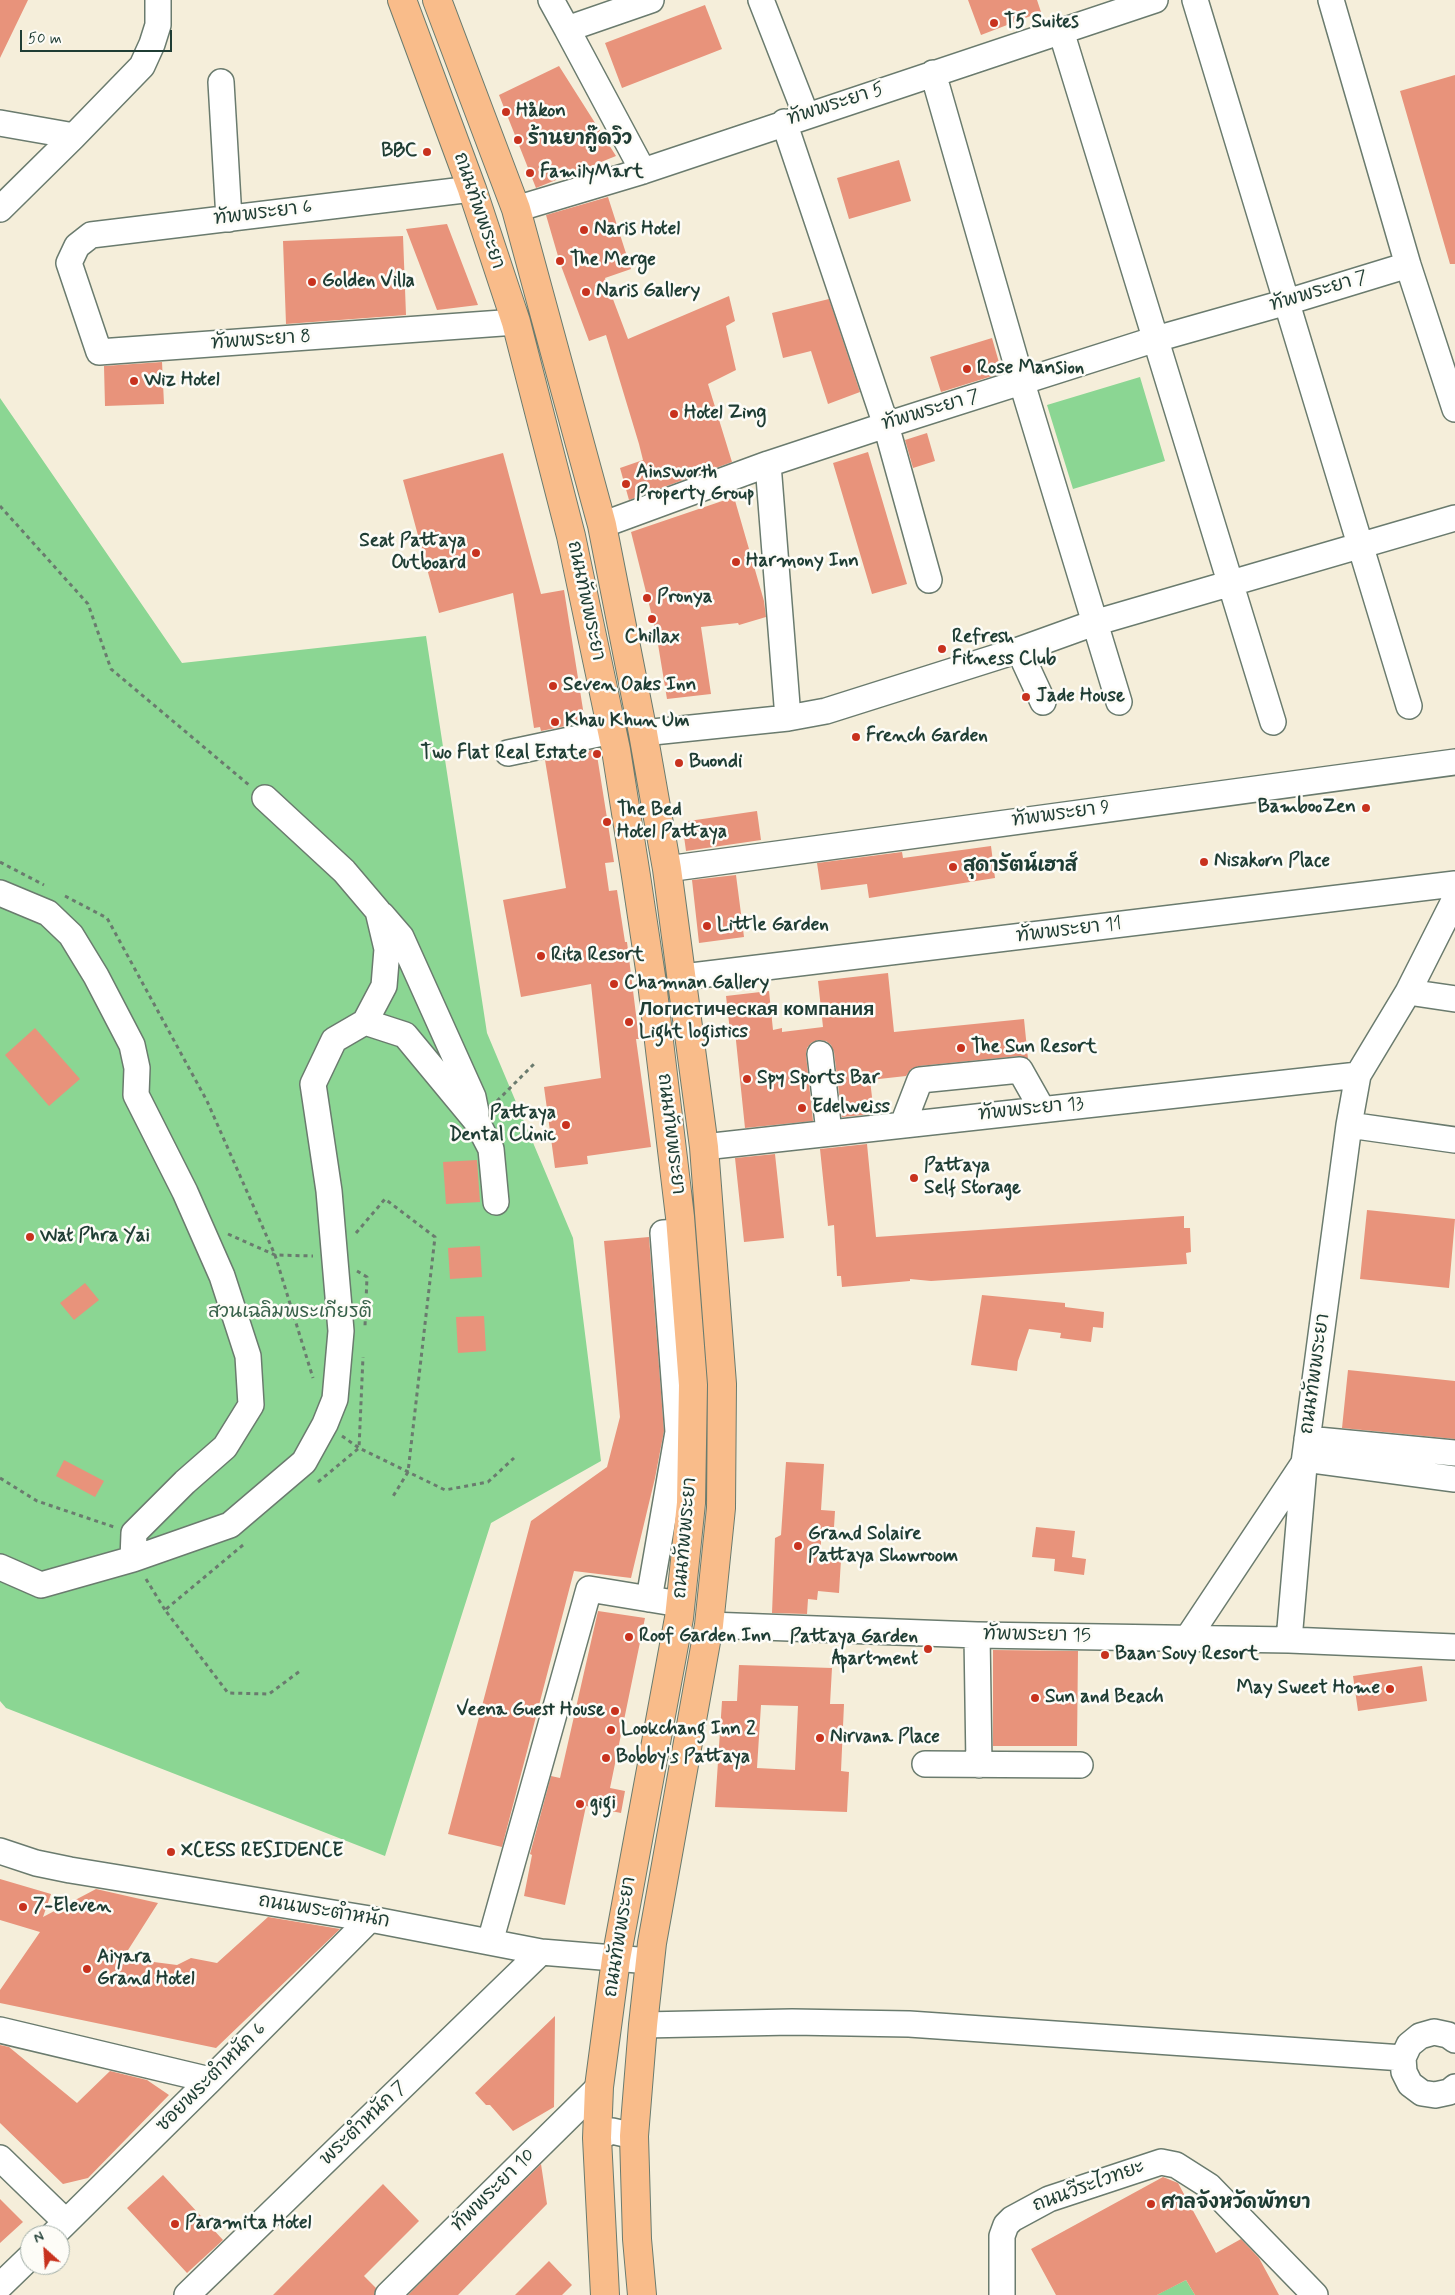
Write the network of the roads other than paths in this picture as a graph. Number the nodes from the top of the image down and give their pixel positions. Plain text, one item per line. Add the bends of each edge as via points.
1 (158, 0) edge
2 (402, 0) edge
3 (437, 0) edge
4 (552, 0) edge
5 (651, 0) edge
6 (762, 0) edge
7 (1155, 0) edge
8 (1195, 0) edge
9 (1331, 0) edge
10 (567, 29) junction
11 (1061, 31) junction
12 (933, 73) junction
13 (221, 82) dead end
14 (795, 119) junction
15 (0, 123) edge
16 (74, 136) junction
17 (643, 171) junction
18 (472, 189) junction
19 (0, 209) edge
20 (516, 209) junction
21 (229, 219) junction
22 (69, 264) joint
23 (1408, 265) junction
24 (1287, 302) junction
25 (516, 322) junction
26 (1156, 339) junction
27 (1022, 383) junction
28 (1455, 409) edge
29 (886, 425) junction
30 (768, 464) junction
31 (1455, 518) edge
32 (602, 525) junction
33 (1362, 546) junction
34 (929, 580) dead end
35 (1230, 584) junction
36 (1094, 623) junction
37 (1019, 650) junction
38 (1043, 702) dead end
39 (1119, 702) dead end
40 (1410, 706) dead end
41 (788, 718) junction
42 (1273, 722) dead end
43 (612, 731) junction
44 (643, 733) junction
45 (508, 753) dead end
46 (1455, 762) edge
47 (265, 798) road end
48 (667, 869) junction
49 (1455, 884) edge
50 (0, 893) edge
51 (1455, 899) edge
52 (378, 911) junction
53 (683, 977) junction
54 (1408, 992) junction
55 (1455, 999) edge
56 (366, 1022) junction
57 (820, 1054) dead end
58 (1358, 1075) junction
59 (1042, 1109) junction
60 (477, 1122) junction
61 (903, 1124) junction
62 (1349, 1125) junction
63 (829, 1132) junction
64 (1455, 1140) edge
65 (704, 1146) junction
66 (496, 1202) dead end
67 (681, 1232) junction
68 (1455, 1453) edge
69 (1306, 1454) junction
70 (1455, 1479) edge
71 (133, 1559) junction
72 (0, 1567) edge
73 (649, 1599) junction
74 (680, 1604) junction
75 (709, 1625) junction
76 (977, 1635) junction
77 (1187, 1639) junction
78 (1289, 1640) junction
79 (1455, 1647) edge
80 (925, 1764) dead end
81 (978, 1765) junction
82 (1080, 1765) dead end
83 (0, 1851) edge
84 (370, 1919) junction
85 (490, 1942) junction
86 (541, 1952) junction
87 (616, 1959) junction
88 (650, 1961) junction
89 (643, 2025) junction
90 (0, 2030) edge
91 (1455, 2040) edge
92 (1403, 2058) junction
93 (210, 2080) junction
94 (599, 2087) junction
95 (1455, 2087) edge
96 (634, 2136) junction
97 (597, 2138) junction
98 (0, 2158) edge
99 (57, 2225) edge
100 (63, 2225) edge
101 (20, 2267) edge
102 (0, 2286) edge
103 (600, 2290) edge
104 (187, 2295) edge
105 (388, 2295) edge
106 (642, 2295) edge
107 (1002, 2295) edge
108 (1315, 2295) edge

1 - 16 street via 158,25 142,66
2 - 18 main road, ถนนทัพพระยา
3 - 20 main road, ถนนทัพพระยา
4 - 10 street
5 - 10 street
6 - 14 street
7 - 11 street, ทัพพระยา 5
8 - 24 street
9 - 23 street
10 - 17 street
11 - 12 street, ทัพพระยา 5
11 - 26 street
12 - 14 street, ทัพพระยา 5
12 - 27 street
13 - 21 street
14 - 17 street, ทัพพระยา 5
14 - 29 street
15 - 16 street
16 - 19 street
17 - 20 street, ทัพพระยา 5
18 - 21 street, ทัพพระยา 6
18 - 25 main road, ถนนทัพพระยา
20 - 32 main road, ถนนทัพพระยา
21 - 22 street, ทัพพระยา 6 via 91,235 77,246
22 - 25 street, ทัพพระยา 8 via 99,352
23 - 24 street, ทัพพระยา 7
23 - 28 street
24 - 26 street, ทัพพระยา 7
24 - 33 street
25 - 43 main road, ถนนทัพพระยา via 571,536
26 - 27 street, ทัพพระยา 7
26 - 35 street
27 - 29 street, ทัพพระยา 7
27 - 36 street
29 - 30 street, ทัพพระยา 7
29 - 34 street
30 - 32 street, ทัพพระยา 7
30 - 41 street
31 - 33 street
32 - 44 main road, ถนนทัพพระยา
33 - 35 street
33 - 40 street
35 - 36 street
35 - 42 street
36 - 37 street
36 - 39 street
37 - 38 street
37 - 41 street via 826,710
41 - 44 street
43 - 45 street
43 - 67 main road, ถนนทัพพระยา via 652,983
44 - 48 main road, ถนนทัพพระยา
46 - 48 street, ทัพพระยา 9
47 - 52 street via 344,871
48 - 53 main road, ถนนทัพพระยา
49 - 53 street, ทัพพระยา 11
50 - 71 street via 48,913 71,935 96,976 132,1045 137,1068 136,1095 185,1192 222,1276 248,1356 251,1405 225,1447 134,1533
51 - 54 street
52 - 56 street via 387,948 384,986
52 - 60 street via 401,937 473,1097
53 - 65 main road, ถนนทัพพระยา
54 - 55 street
54 - 58 street
56 - 60 street via 405,1035
56 - 71 street via 334,1040 313,1084 329,1191 341,1331 335,1400 325,1424 304,1462 230,1525
57 - 63 street
58 - 59 street, ทัพพระยา 13
58 - 62 street, ถนนทัพพระยา
59 - 61 street, ทัพพระยา 13
59 - 61 street via 1020,1070 920,1080
60 - 66 street via 491,1149
61 - 63 street, ทัพพระยา 13
62 - 64 street
62 - 69 street, ถนนทัพพระยา
63 - 65 street, ทัพพระยา 13
65 - 75 main road, ถนนทัพพระยา via 722,1384 721,1508
67 - 73 street via 663,1233 678,1432
67 - 74 main road, ถนนทัพพระยา via 693,1385 691,1503
68 - 69 street
69 - 70 street
69 - 77 street, ถนนทัพพระยา
69 - 78 street
71 - 72 street via 41,1585
73 - 74 street
73 - 85 street via 589,1589
74 - 87 main road, ถนนทัพพระยา
75 - 76 street, ทัพพระยา 15
75 - 88 main road, ถนนทัพพระยา
76 - 77 street, ทัพพระยา 15
76 - 81 street
77 - 78 street, ทัพพระยา 15
78 - 79 street, ทัพพระยา 15
80 - 81 street
81 - 82 street
83 - 84 street, ถนนพระตำหนัก via 70,1870
84 - 85 street, ถนนพระตำหนัก
84 - 93 street, ซอยพระตำหนัก 6
85 - 86 street, ถนนพระตำหนัก
86 - 87 street, ถนนพระตำหนัก
86 - 104 street, พระตำหนัก 7
87 - 88 street, ถนนพระตำหนัก
87 - 94 main road, ถนนทัพพระยา
88 - 89 main road, ถนนทัพพระยา
89 - 92 street via 909,2024
89 - 96 main road, ถนนทัพพระยา
90 - 93 street
91 - 92 street via 1434,2032 1420,2036 1409,2045
92 - 95 street via 1404,2072 1410,2084 1422,2093 1435,2095
93 - 100 street, ซอยพระตำหนัก 6
94 - 97 main road, ถนนทัพพระยา
94 - 105 street, ทัพพระยา 10
96 - 97 street via 612,2131
96 - 106 main road, ถนนทัพพระยา
97 - 103 main road, ถนนทัพพระยา
98 - 99 street
101 - 102 street
107 - 108 street, ถนนวีระไวทยะ via 1002,2236 1012,2218 1049,2199 1161,2162 1183,2168 1209,2186

